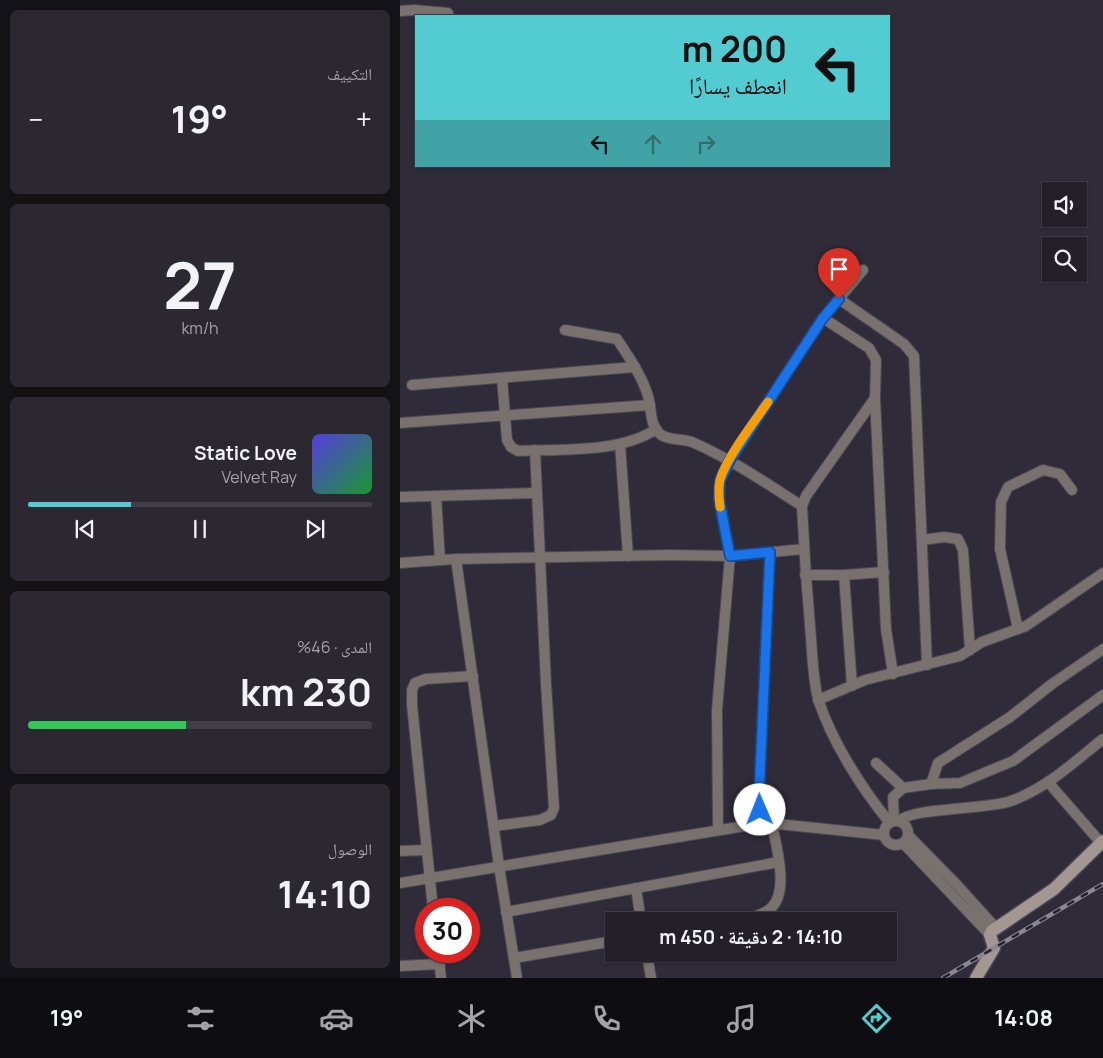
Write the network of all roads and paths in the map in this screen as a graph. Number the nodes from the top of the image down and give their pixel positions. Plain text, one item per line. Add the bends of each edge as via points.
1 (400, 11) edge
2 (448, 13) dead end
3 (863, 270) dead end
4 (839, 299) junction
5 (823, 318) junction
6 (565, 330) dead end
7 (635, 367) junction
8 (502, 378) junction
9 (412, 385) dead end
10 (876, 398) junction
11 (650, 405) junction
12 (505, 416) junction
13 (400, 423) edge
14 (656, 429) junction
15 (620, 444) junction
16 (535, 450) junction
17 (730, 460) junction
18 (1072, 490) dead end
19 (537, 492) junction
20 (436, 496) junction
21 (400, 497) edge
22 (802, 506) junction
23 (922, 540) junction
24 (804, 549) junction
25 (770, 552) junction
26 (628, 556) junction
27 (730, 556) junction
28 (540, 557) junction
29 (456, 559) junction
30 (440, 560) junction
31 (400, 563) edge
32 (884, 572) junction
33 (1103, 573) edge
34 (805, 575) junction
35 (844, 575) junction
36 (1018, 629) junction
37 (1103, 649) edge
38 (970, 650) junction
39 (927, 665) junction
40 (893, 674) junction
41 (472, 676) junction
42 (852, 686) junction
43 (1103, 695) edge
44 (818, 700) junction
45 (1103, 739) edge
46 (876, 763) dead end
47 (1048, 782) junction
48 (931, 784) junction
49 (903, 788) junction
50 (894, 822) junction
51 (761, 824) junction
52 (772, 824) junction
53 (494, 826) junction
54 (718, 829) junction
55 (884, 835) junction
56 (906, 839) junction
57 (1102, 842) edge
58 (426, 850) junction
59 (400, 851) edge
60 (780, 862) junction
61 (499, 866) junction
62 (428, 878) junction
63 (400, 883) edge
64 (636, 888) junction
65 (431, 898) edge
66 (506, 912) junction
67 (640, 912) edge
68 (763, 912) edge
69 (993, 931) junction
70 (605, 943) edge
71 (514, 958) junction
72 (648, 962) edge
73 (440, 964) joint
74 (400, 966) edge
75 (441, 978) edge
76 (517, 978) edge
77 (651, 978) edge
78 (976, 978) edge

1 - 2 street
3 - 4 street
4 - 5 street
4 - 23 street via 904,344 914,356
5 - 10 street via 869,348 876,360
5 - 17 street
6 - 7 street via 617,339
7 - 8 street
7 - 11 street
8 - 9 street
8 - 12 street
10 - 22 street
10 - 32 street
11 - 12 street
11 - 14 street
12 - 13 street
12 - 16 street via 511,448
14 - 15 street via 635,441
14 - 17 street via 659,434 689,441
15 - 16 street
15 - 26 street
16 - 19 street
17 - 22 street
17 - 27 street via 720,480 719,499
18 - 36 street via 1060,474 1043,470 1008,488 1001,502 1000,549
19 - 20 street
19 - 28 street
20 - 21 street
20 - 30 street
22 - 24 street
23 - 38 street via 958,539 963,550
23 - 39 street
24 - 25 street
24 - 34 street
25 - 27 street
25 - 51 street via 759,796
26 - 27 street
26 - 28 street
27 - 54 street via 717,710
28 - 29 street
28 - 53 street via 554,808 551,815 540,820
29 - 30 street
29 - 41 street
30 - 31 street
32 - 35 street
32 - 40 street via 886,628
33 - 36 street
34 - 35 street
34 - 44 street
35 - 42 street
36 - 38 street via 982,642
37 - 48 street via 1010,717 938,763
38 - 39 street
39 - 40 street
40 - 42 street
41 - 53 street
41 - 58 street via 426,679 415,684 412,690
42 - 44 street
43 - 48 street via 1013,761 960,783
44 - 50 street via 834,738 874,804
45 - 47 street
46 - 49 street
47 - 50 street via 1009,801 917,813
47 - 57 street
48 - 49 street
49 - 50 street via 893,797
50 - 55 street via 886,826
50 - 56 street via 906,826
51 - 52 street
51 - 54 street
52 - 55 street
52 - 60 street
53 - 61 street
54 - 61 street
55 - 56 street via 889,843 898,845
56 - 69 street
57 - 69 main road via 1054,889
58 - 59 street
58 - 62 street
60 - 64 street
60 - 68 street via 780,894 773,906
61 - 62 street
61 - 66 street
62 - 63 street
62 - 65 street
64 - 66 street
64 - 67 street
66 - 71 street
69 - 78 main road via 994,948
70 - 71 street
71 - 76 street
72 - 77 street
73 - 74 street
73 - 75 street

